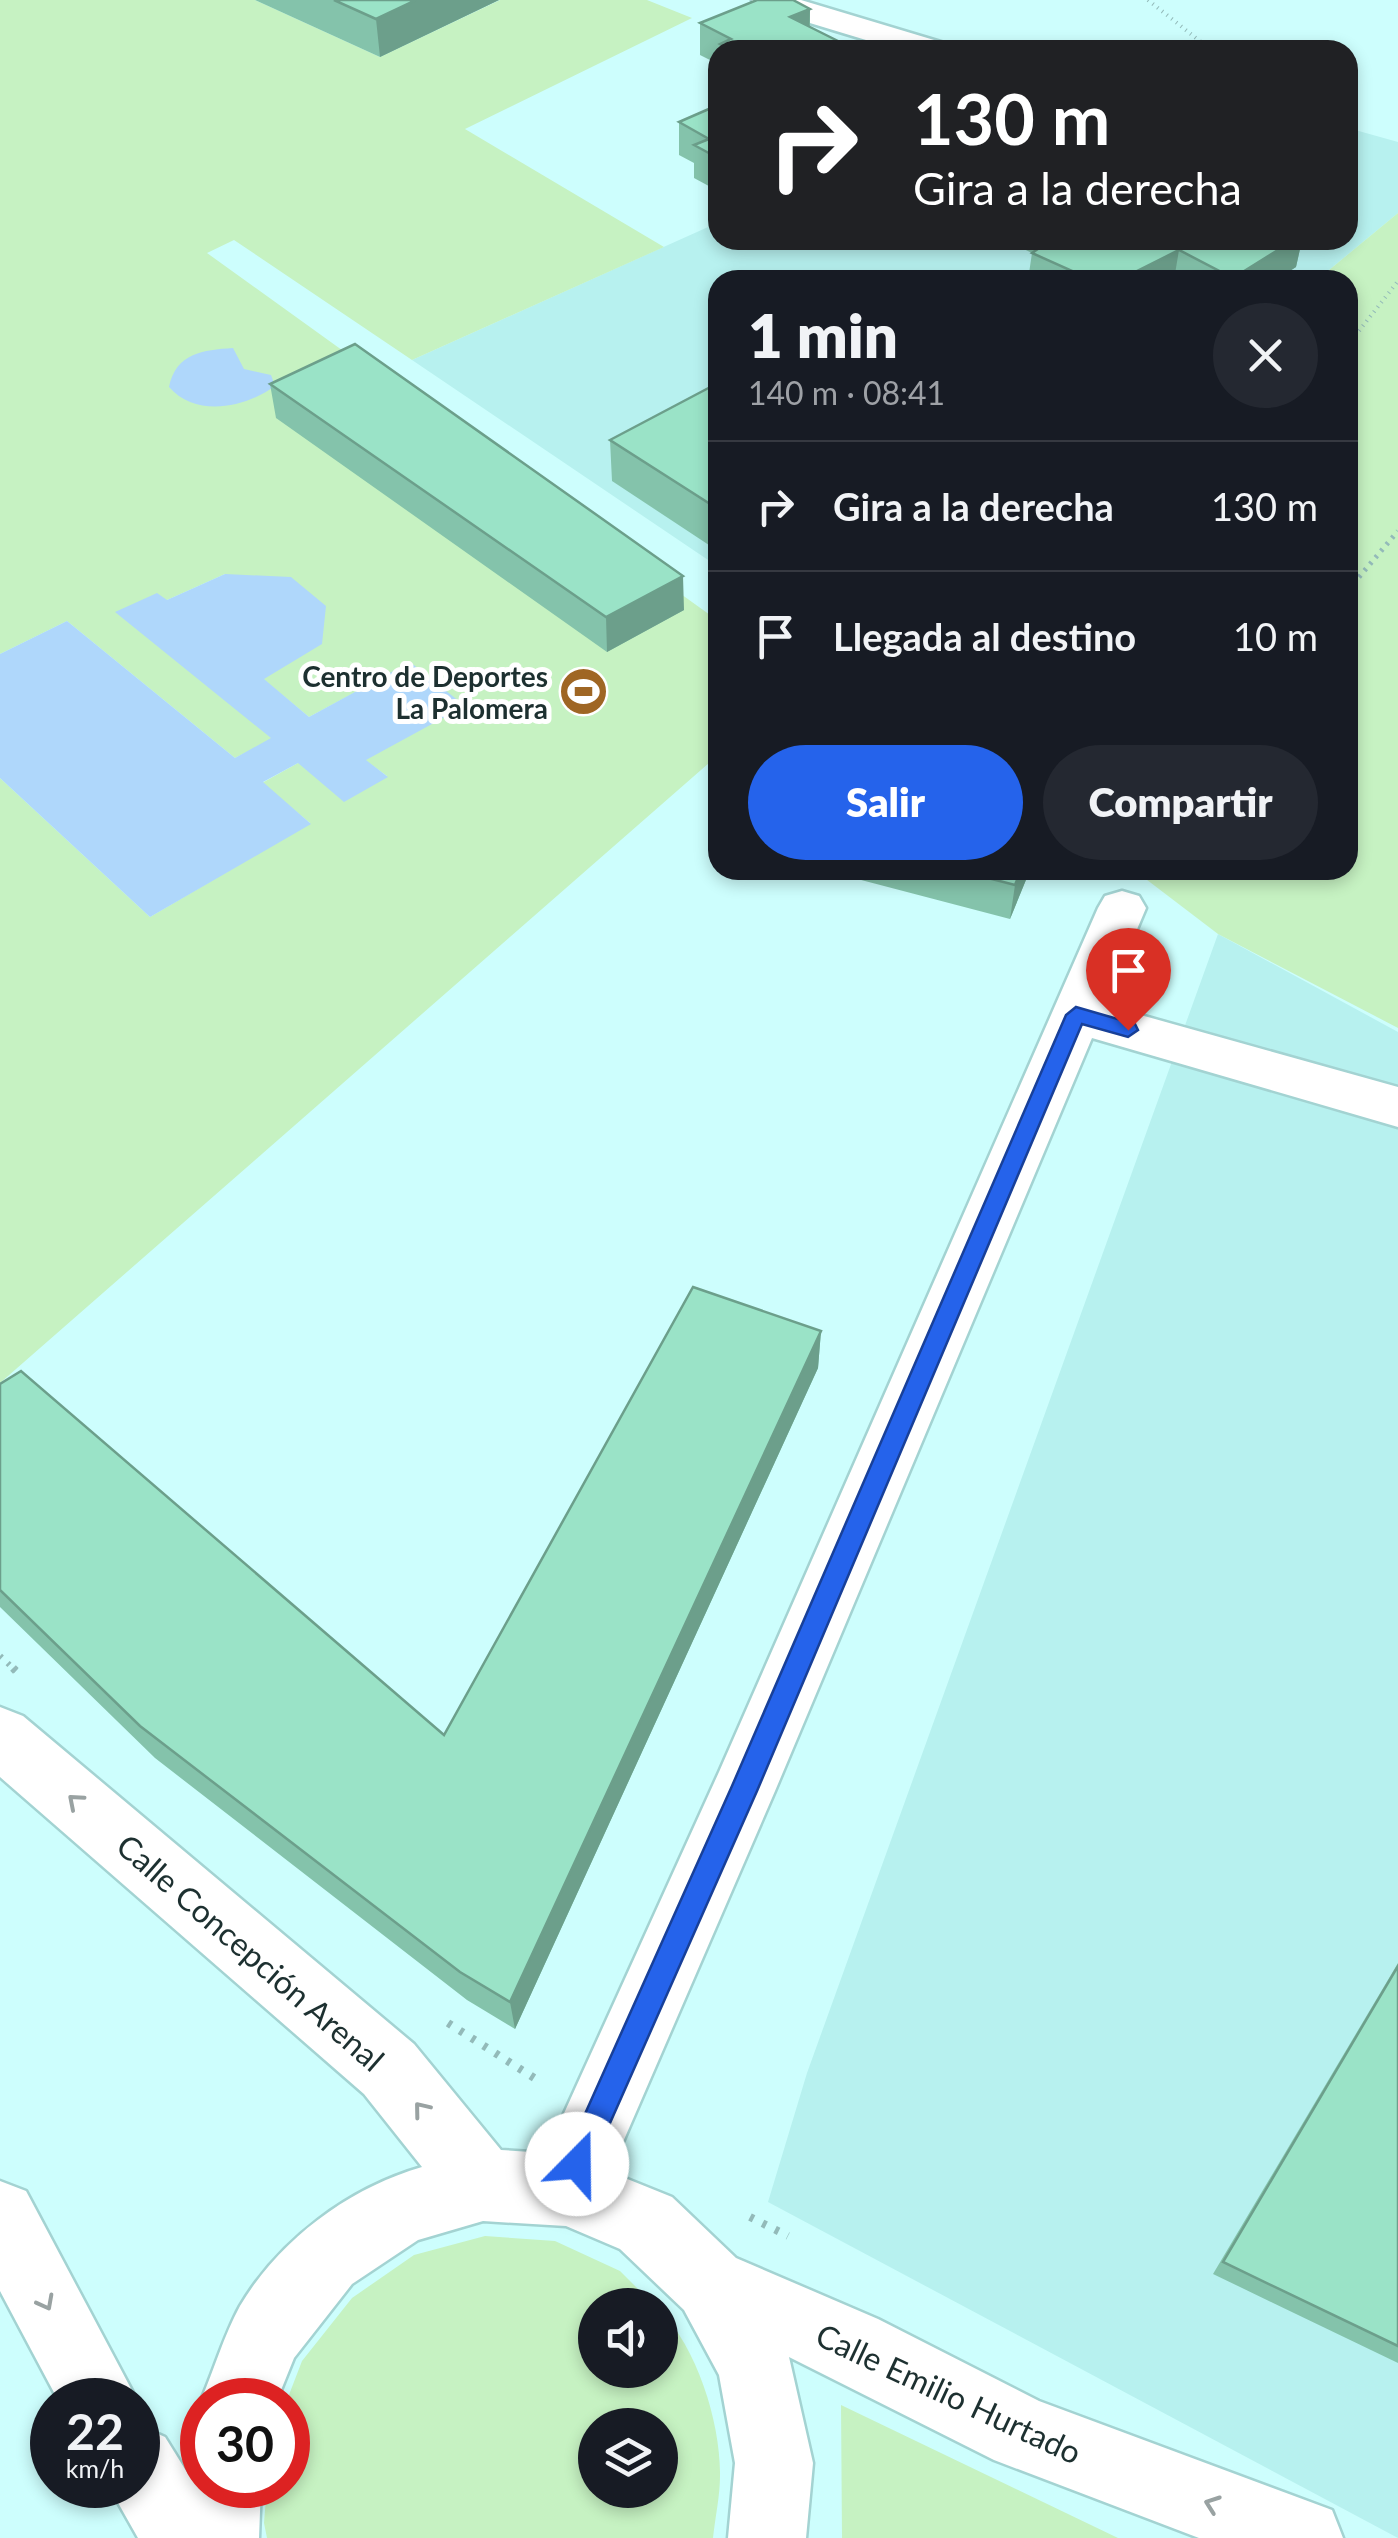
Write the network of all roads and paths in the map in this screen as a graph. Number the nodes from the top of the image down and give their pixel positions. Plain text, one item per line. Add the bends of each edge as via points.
1 (768, 0) edge
2 (1148, 0) edge
3 (900, 40) edge
4 (1198, 40) edge
5 (1398, 281) edge
6 (1358, 332) edge
7 (1398, 531) edge
8 (1358, 578) edge
9 (1122, 908) dead end
10 (1076, 1015) junction
11 (1398, 1107) edge
12 (0, 1656) edge
13 (14, 1710) edge
14 (443, 2020) dead end
15 (598, 2114) junction
16 (483, 2185) junction
17 (566, 2190) junction
18 (739, 2211) dead end
19 (0, 2217) edge
20 (792, 2238) dead end
21 (710, 2284) junction
22 (87, 2378) edge
23 (248, 2378) edge
24 (160, 2501) edge
25 (221, 2508) edge
26 (182, 2538) edge
27 (220, 2538) edge
28 (767, 2538) edge
29 (1304, 2538) edge

1 - 3 street
2 - 4 path
5 - 6 path
7 - 8 path
9 - 10 street
10 - 11 street
10 - 15 street
12 - 13 path
16 -> 13 street, Calle Concepción Arenal via 388,2069
14 - 15 path
15 - 17 street
16 - 17 street
16 - 23 street via 402,2209 326,2258 267,2332
17 - 21 street via 646,2224
18 - 20 path
19 -> 22 street
21 - 28 street via 755,2365 774,2462
29 -> 21 street, Calle Emilio Hurtado via 1021,2434 851,2346
24 - 26 street
25 - 27 street

